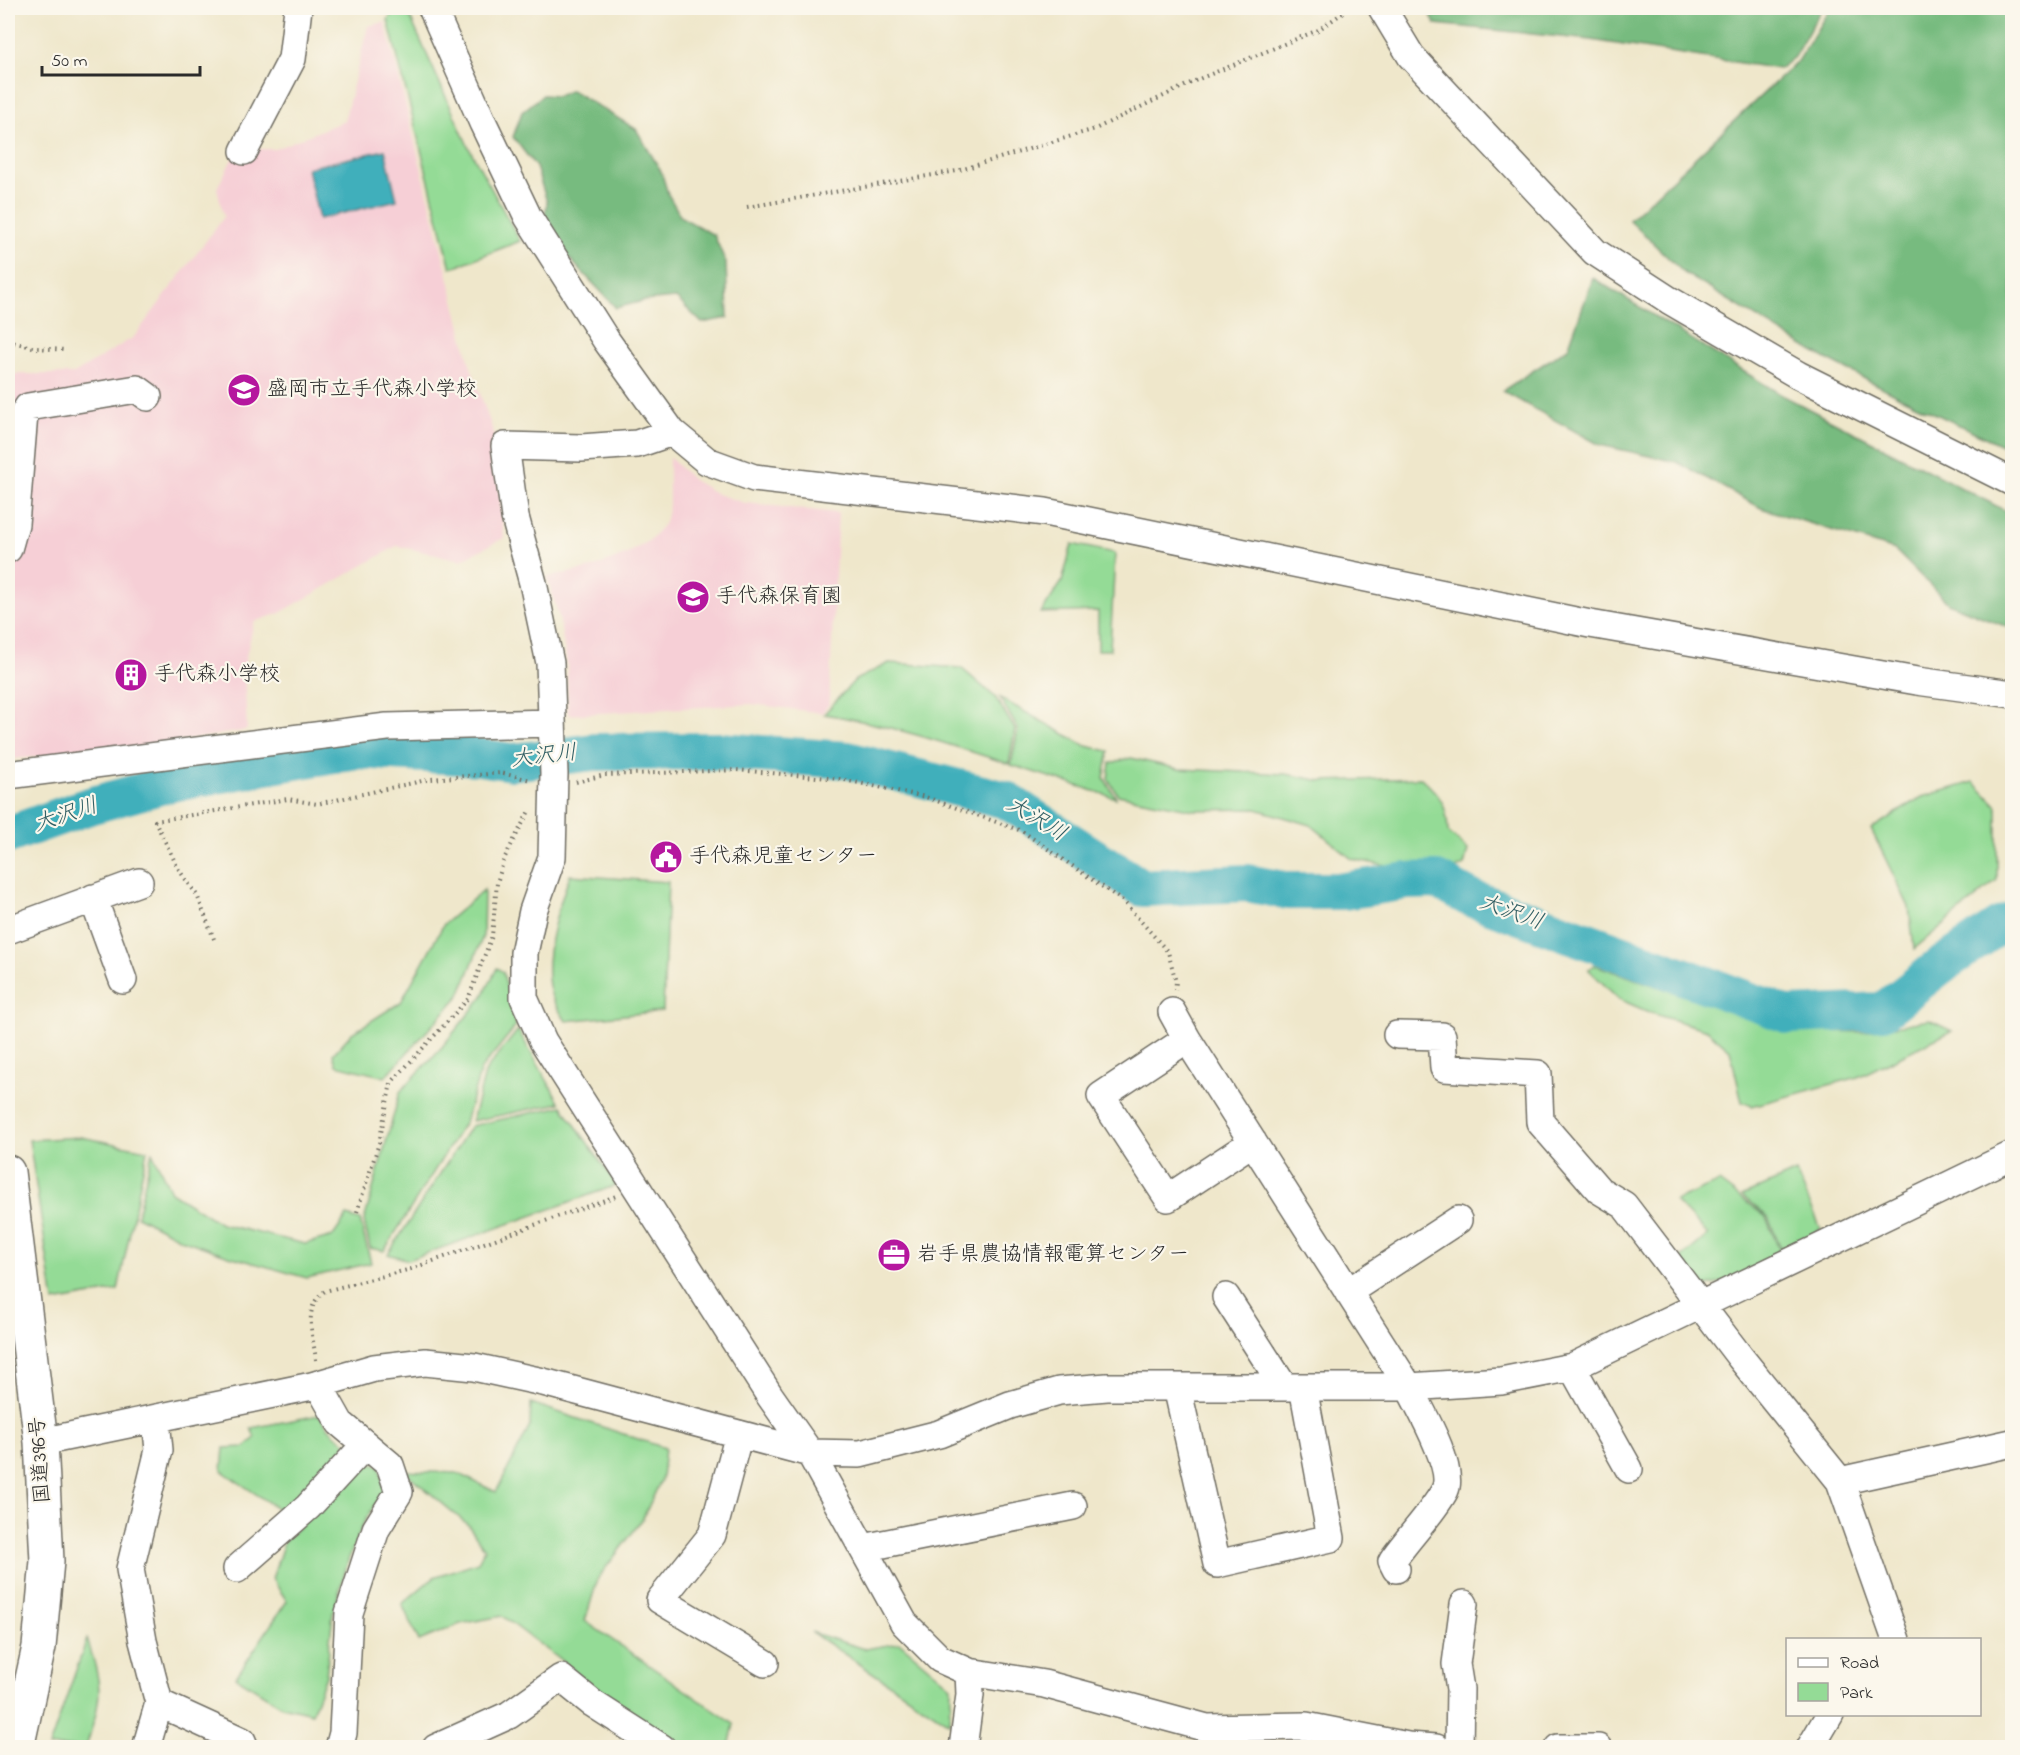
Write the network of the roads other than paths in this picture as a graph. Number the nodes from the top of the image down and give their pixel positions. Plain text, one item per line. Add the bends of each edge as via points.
1 (298, 8) edge
2 (432, 8) edge
3 (1382, 8) edge
4 (244, 151) dead end
5 (148, 397) dead end
6 (672, 432) junction
7 (2013, 482) edge
8 (8, 549) edge
9 (2013, 694) edge
10 (553, 728) junction
11 (8, 775) edge
12 (139, 882) dead end
13 (93, 898) junction
14 (8, 930) edge
15 (123, 980) dead end
16 (1172, 1012) road end
17 (1397, 1035) dead end
18 (1187, 1039) junction
19 (1253, 1142) junction
20 (2013, 1155) edge
21 (8, 1172) edge
22 (1458, 1220) dead end
23 (1348, 1292) junction
24 (1227, 1297) dead end
25 (1701, 1306) junction
26 (1572, 1367) junction
27 (318, 1384) junction
28 (1294, 1387) junction
29 (1409, 1387) junction
30 (1178, 1388) junction
31 (156, 1420) junction
32 (739, 1434) junction
33 (41, 1442) junction
34 (2013, 1443) edge
35 (365, 1445) junction
36 (810, 1453) junction
37 (1629, 1468) dead end
38 (1840, 1481) junction
39 (1073, 1506) dead end
40 (862, 1548) junction
41 (237, 1569) dead end
42 (1396, 1569) dead end
43 (1464, 1604) dead end
44 (1895, 1638) edge
45 (765, 1663) dead end
46 (969, 1671) junction
47 (159, 1703) junction
48 (1829, 1716) edge
49 (1369, 1743) edge
50 (17, 1748) edge
51 (146, 1748) edge
52 (245, 1748) edge
53 (339, 1748) edge
54 (436, 1748) edge
55 (662, 1748) edge
56 (963, 1748) edge
57 (1436, 1748) edge
58 (1459, 1748) edge
59 (1558, 1748) edge
60 (1598, 1748) edge
61 (1810, 1748) edge

1 - 4 street via 292,59
2 - 6 street via 528,217 606,340
3 - 7 street via 1411,56 1595,252 1798,375
5 - 8 street via 137,389 28,407 24,414 15,524
6 - 9 street via 708,461 754,478 1045,512 1596,625
6 - 10 street via 637,444 581,448 505,446 515,517 550,663
10 - 11 street via 387,727
10 - 36 street via 552,857 533,911 524,953 524,998 543,1041
12 - 13 street
13 - 14 street
13 - 15 street
16 - 18 street
17 - 25 street via 1442,1036 1444,1068 1538,1074 1540,1122 1599,1190 1624,1205
18 - 19 street
18 - 19 street via 1101,1096 1168,1198
19 - 23 street
20 - 25 street
21 - 33 highway, 国道396号
22 - 23 street
23 - 29 street
24 - 28 street
25 - 26 street
25 - 38 street
26 - 29 street via 1502,1381
26 - 37 street
27 - 31 street
27 - 32 street via 374,1368 425,1362 474,1367
27 - 35 street via 340,1423
28 - 29 street
28 - 30 street
28 - 30 street via 1331,1538 1217,1564
29 - 42 street via 1430,1426 1446,1473 1446,1488 1392,1561
30 - 36 street via 1059,1390 916,1440 860,1454
31 - 33 street
31 - 47 street via 159,1450 130,1569
32 - 36 street
32 - 45 street via 712,1535 660,1600
33 - 50 highway, 国道396号 via 46,1561 39,1647
34 - 38 street
35 - 41 street via 308,1507
35 - 53 street via 390,1465 399,1492 376,1529 349,1612
36 - 40 street
38 - 44 street
39 - 40 street
40 - 46 street via 904,1623 940,1659
43 - 58 street via 1456,1664 1460,1689
46 - 49 street via 1044,1684 1207,1728 1306,1726
46 - 56 street
47 - 51 street
47 - 52 street via 242,1741
48 - 61 street
49 - 57 street
54 - 55 street via 509,1715 561,1678
59 - 60 street

